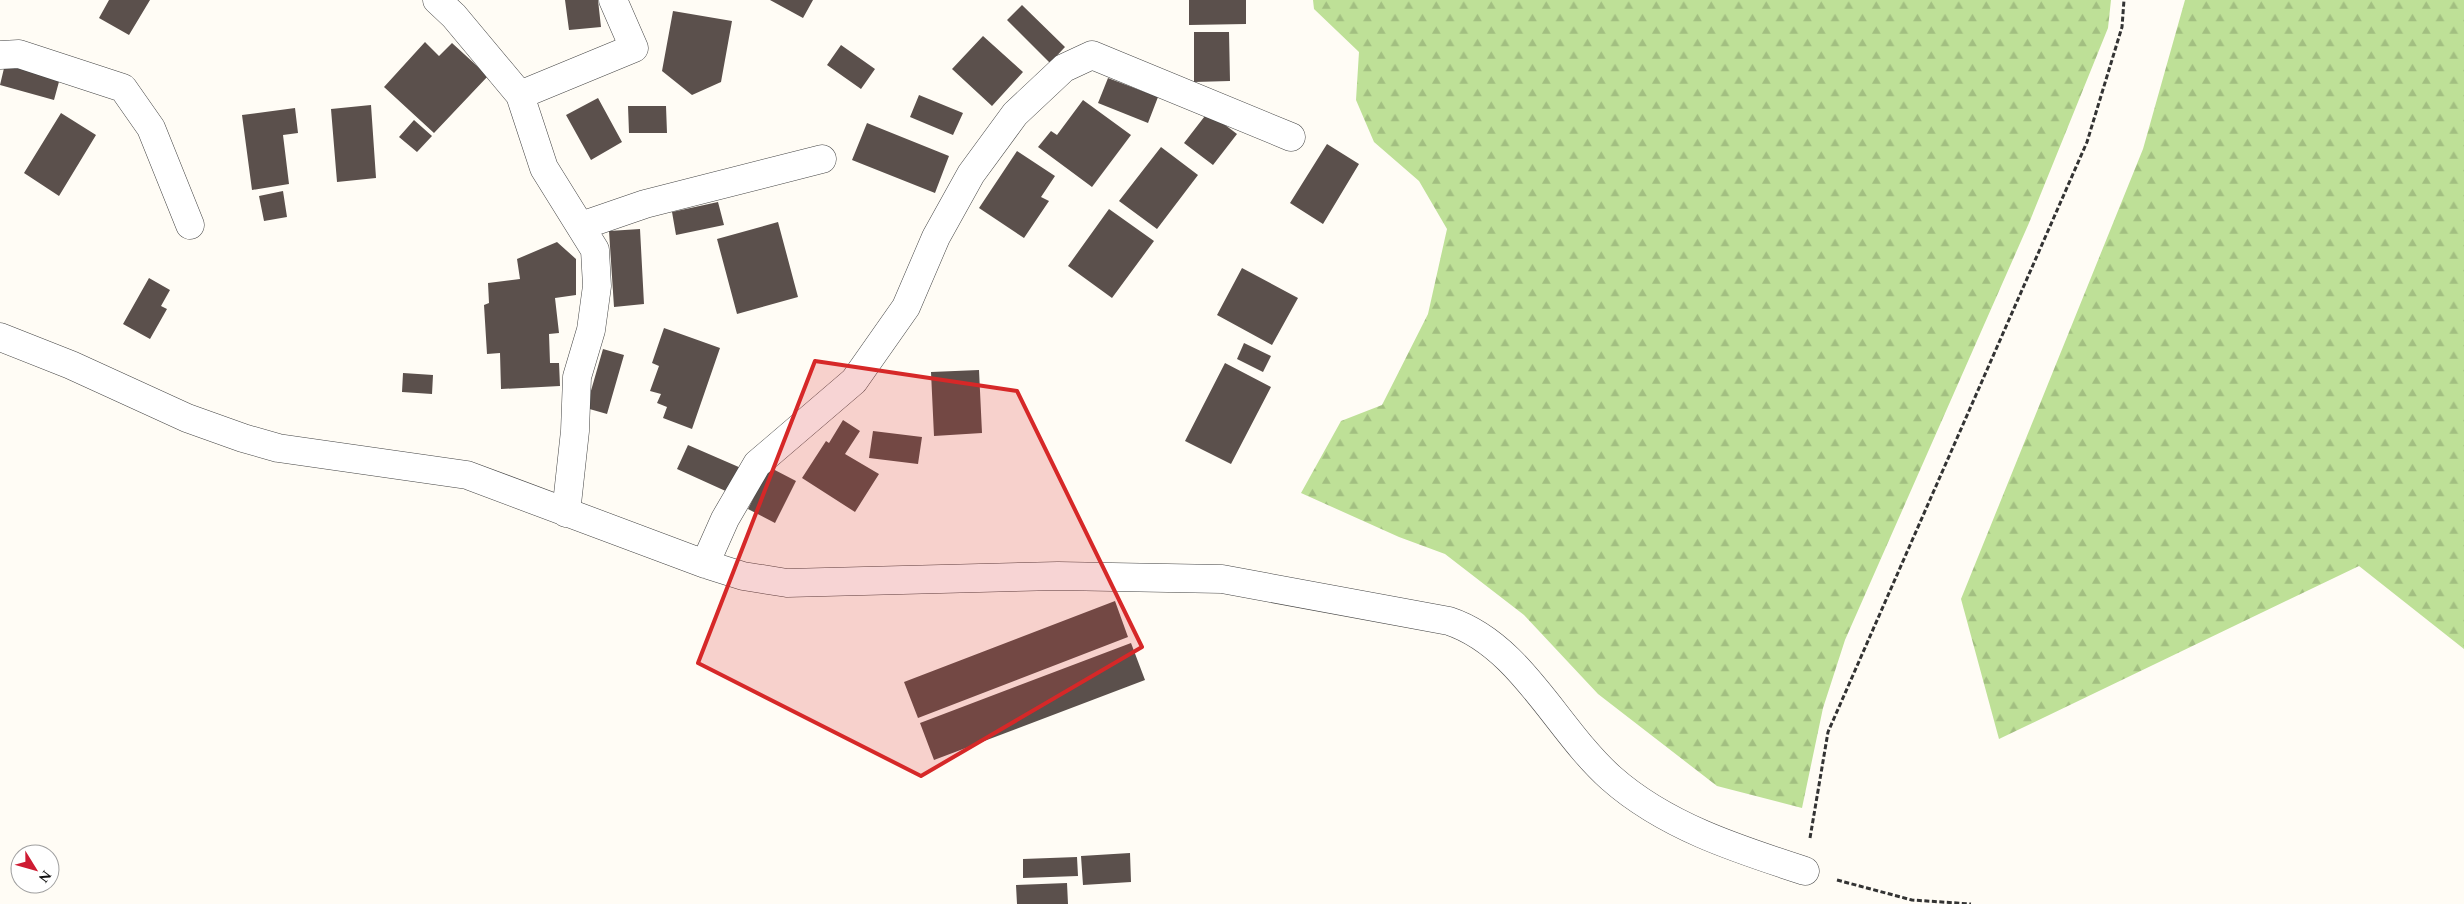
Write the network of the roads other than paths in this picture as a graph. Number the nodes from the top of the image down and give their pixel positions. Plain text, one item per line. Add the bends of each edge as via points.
1 (437, 0) edge
2 (613, 0) edge
3 (0, 55) edge
4 (520, 95) junction
5 (1291, 137) dead end
6 (822, 159) dead end
7 (190, 226) dead end
8 (581, 226) junction
9 (0, 337) edge
10 (566, 513) junction
11 (705, 564) junction
12 (1805, 871) road end

1 - 4 street
2 - 4 street via 634,48
3 - 7 street via 19,54 123,88 151,128
4 - 8 street via 544,168
5 - 11 street via 1092,55 1064,68 1015,114 971,174 936,237 906,307 854,381 757,464 725,519
6 - 8 street via 645,204
8 - 10 street via 595,250 597,286 591,330 577,377
9 - 10 street via 71,365 187,418 243,438 278,448 467,475
10 - 11 street
11 - 12 street via 743,576 787,583 1058,576 1222,580 1449,621 1468,627 1508,658 1580,746 1610,777 1642,802 1683,825 1740,850

